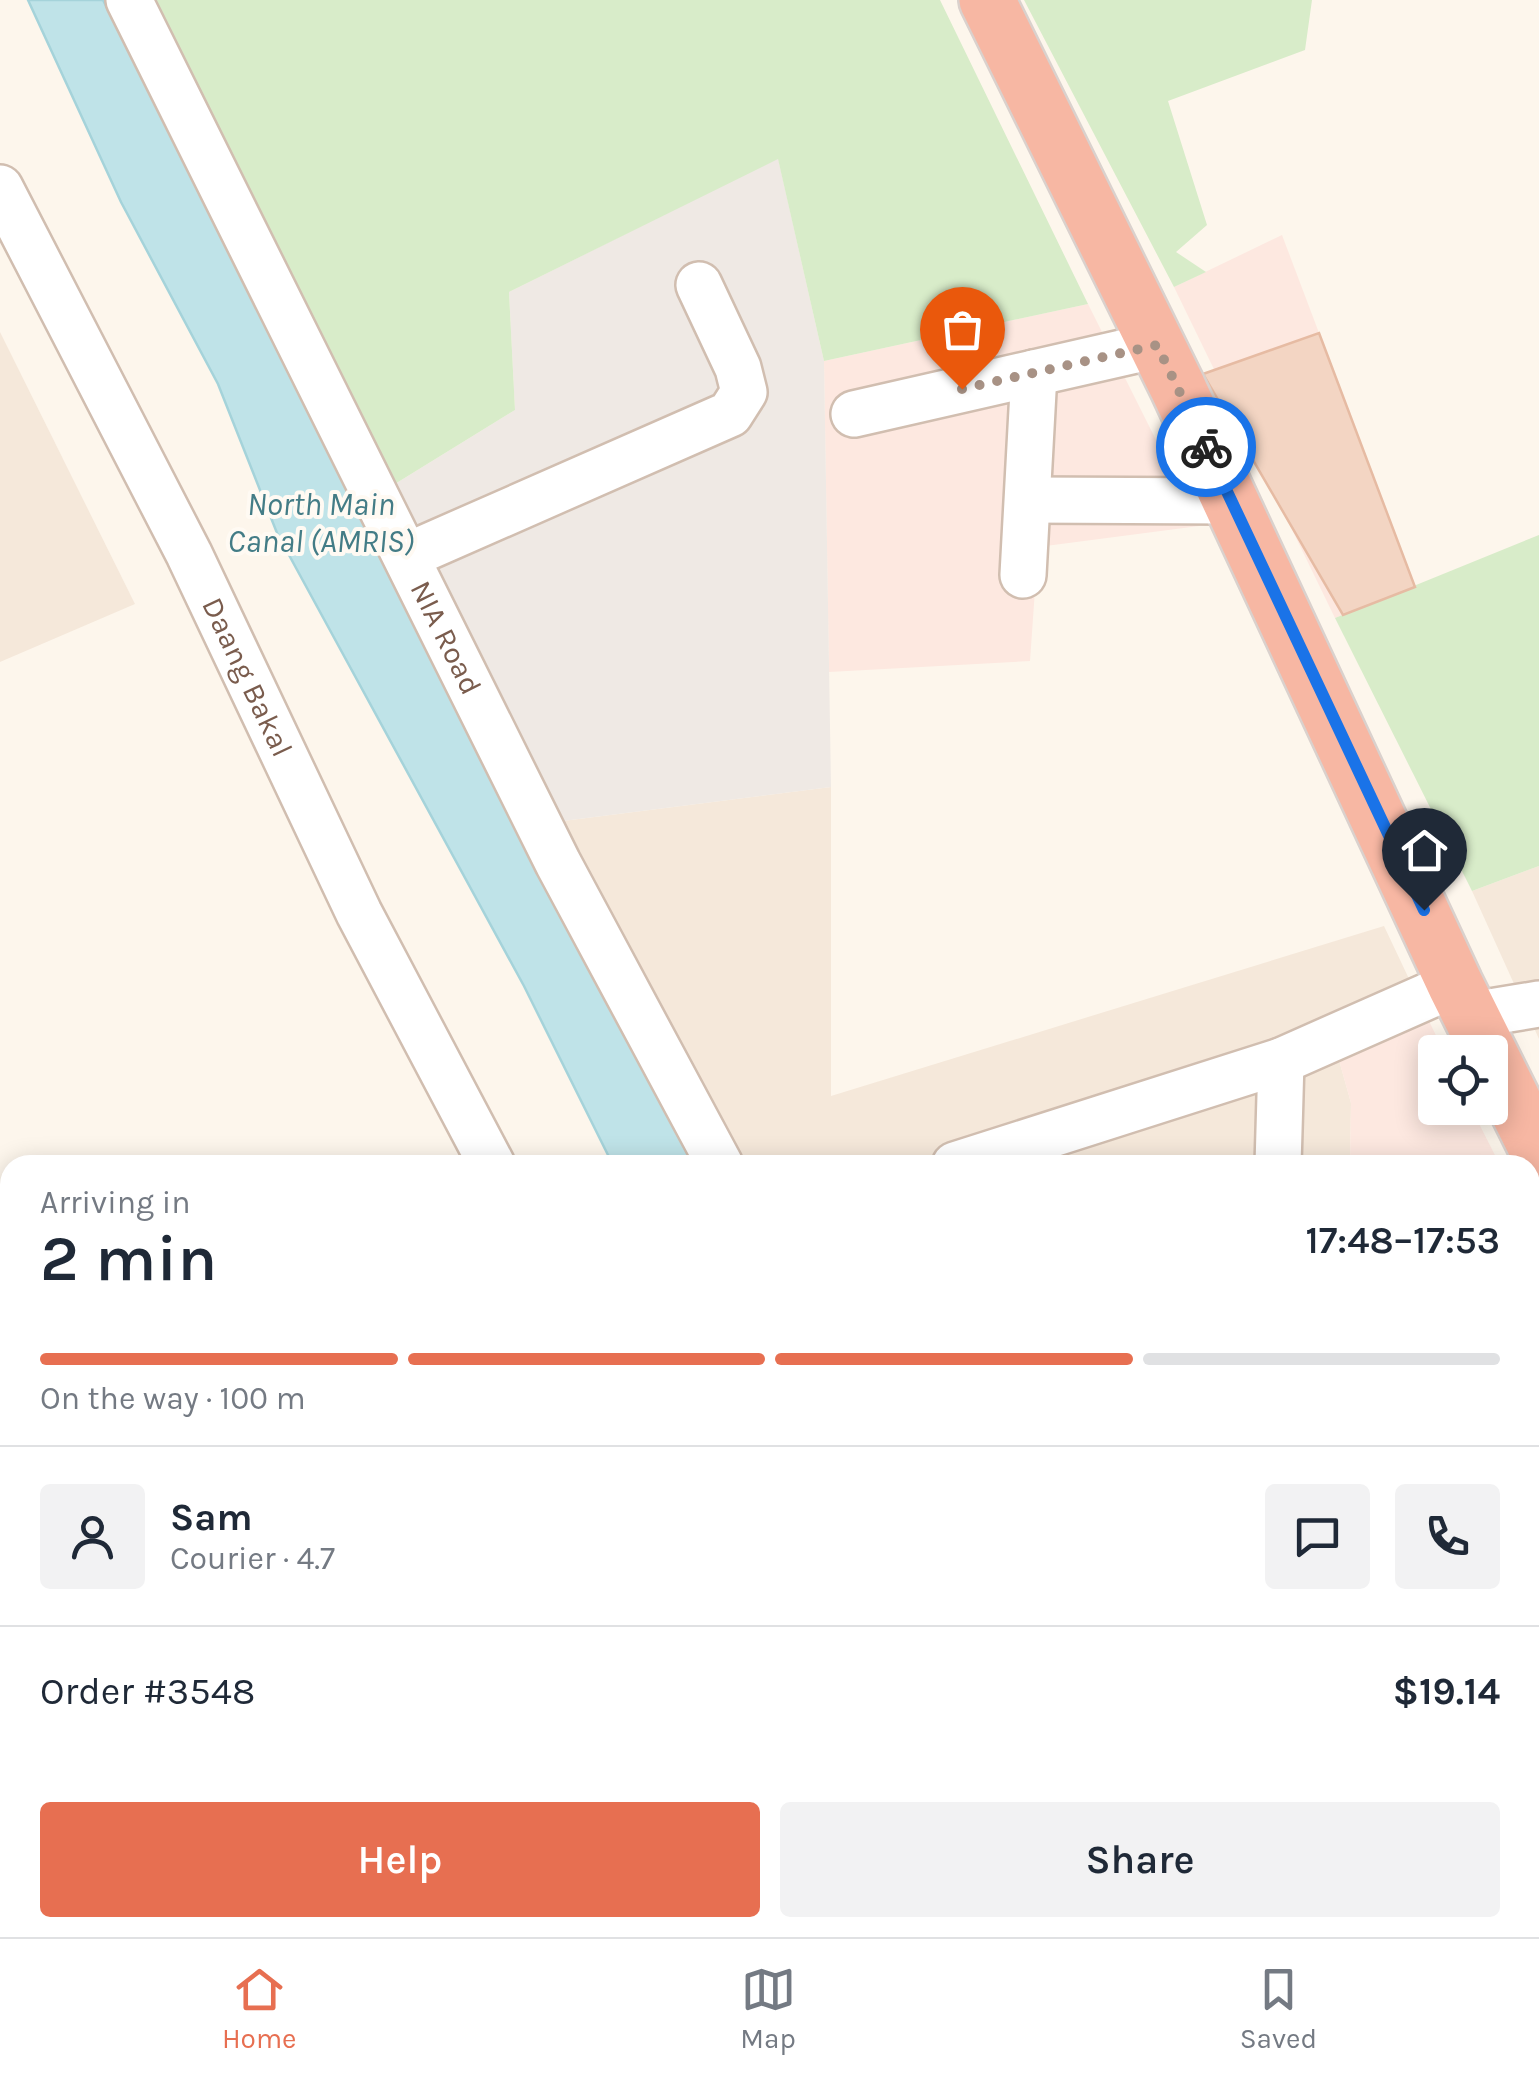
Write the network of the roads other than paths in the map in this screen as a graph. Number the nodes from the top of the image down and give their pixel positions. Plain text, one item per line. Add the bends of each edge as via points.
1 (129, 0) edge
2 (987, 0) edge
3 (0, 188) edge
4 (699, 285) dead end
5 (1157, 345) junction
6 (1034, 373) junction
7 (854, 414) dead end
8 (1225, 489) junction
9 (1028, 490) junction
10 (407, 556) junction
11 (1023, 575) dead end
12 (1464, 999) junction
13 (1539, 1004) edge
14 (1280, 1061) junction
15 (1085, 1144) edge
16 (1539, 1153) edge
17 (487, 1155) edge
18 (715, 1155) edge
19 (1017, 1155) edge
20 (1278, 1155) edge

1 - 10 street, NIA Road
2 - 5 highway
3 - 17 street, Daang Bakal via 189,554 359,913
4 - 10 street via 744,392 730,414
5 - 6 street
5 - 8 highway
6 - 7 street
6 - 9 street
8 - 9 street
8 - 12 highway
9 - 11 street
10 - 18 street, NIA Road via 558,863
12 - 13 street
12 - 14 street
12 - 16 highway
14 - 15 street
14 - 20 street
15 - 19 street

